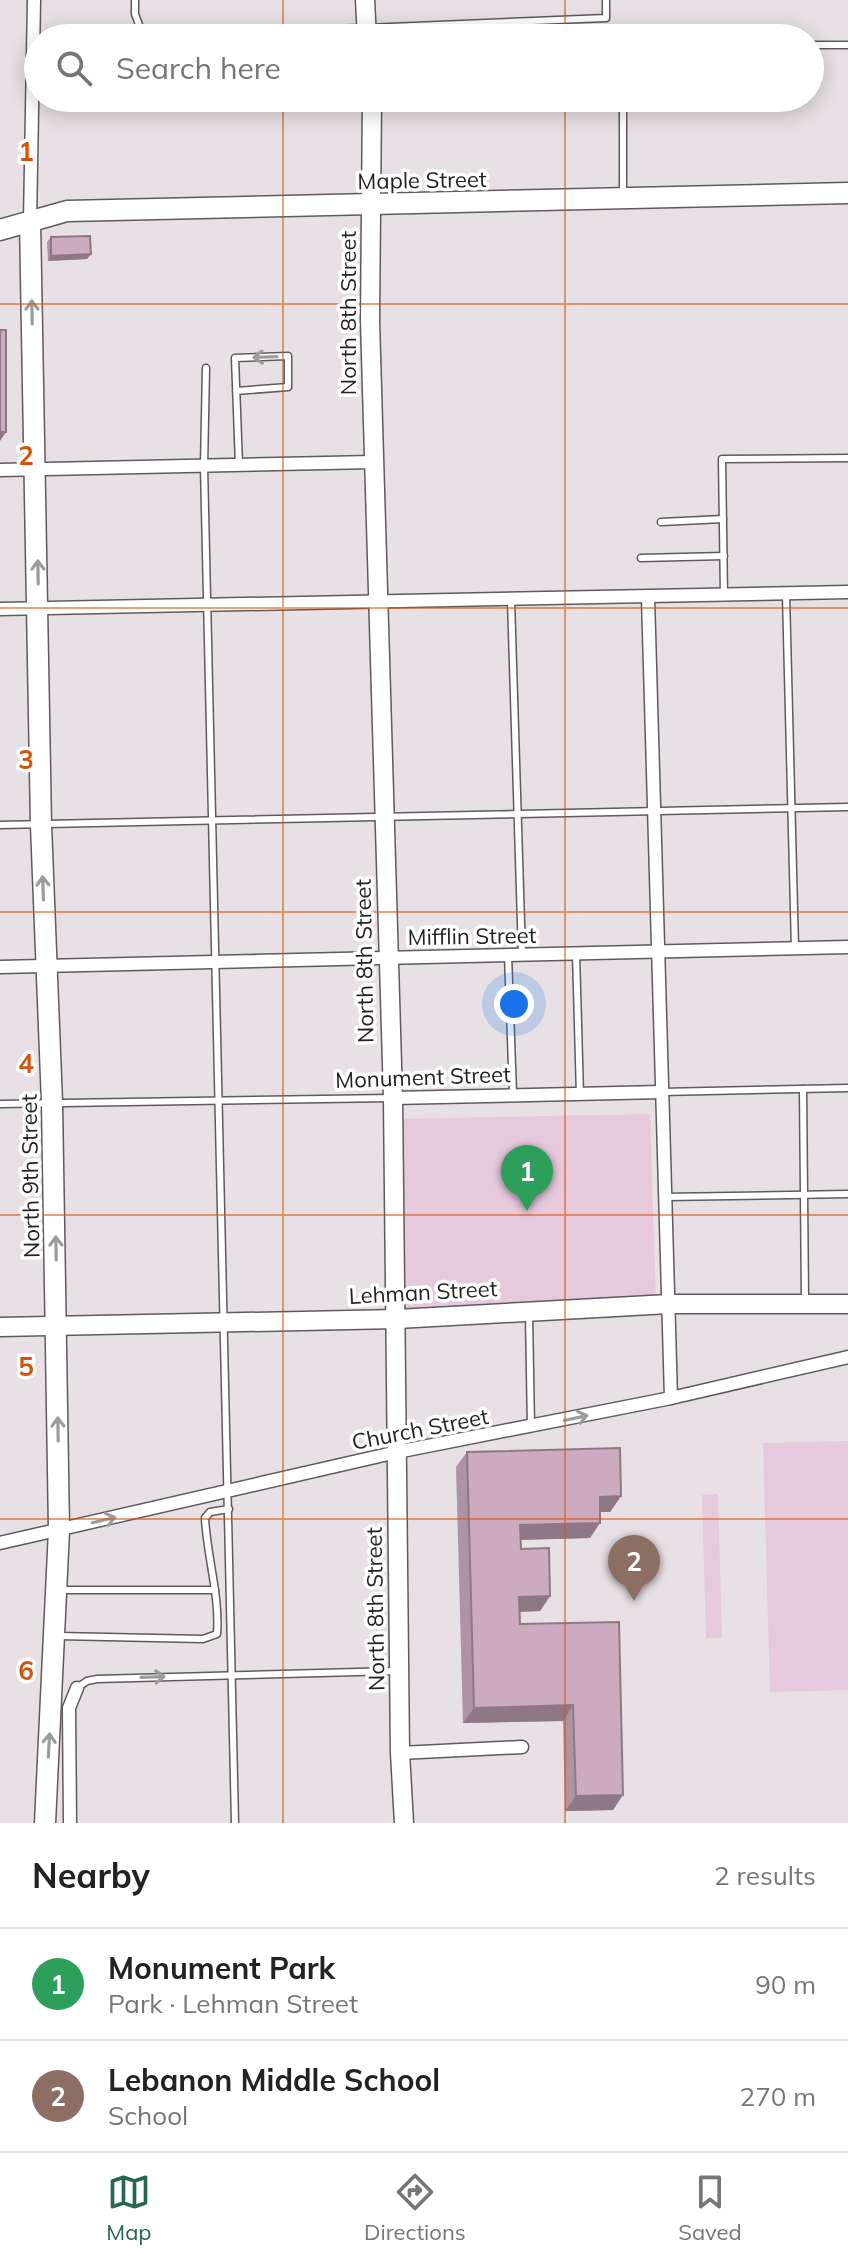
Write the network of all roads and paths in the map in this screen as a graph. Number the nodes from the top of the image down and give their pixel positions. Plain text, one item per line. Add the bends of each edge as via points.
1 (34, 0) edge
2 (135, 0) edge
3 (365, 0) edge
4 (606, 0) edge
5 (34, 24) edge
6 (139, 24) edge
7 (366, 24) edge
8 (510, 24) edge
9 (824, 45) edge
10 (848, 45) edge
11 (32, 112) edge
12 (372, 112) edge
13 (623, 112) edge
14 (848, 193) edge
15 (623, 198) junction
16 (372, 205) junction
17 (30, 221) junction
18 (0, 230) edge
19 (206, 368) dead end
20 (236, 391) junction
21 (848, 458) edge
22 (373, 462) junction
23 (239, 465) junction
24 (204, 466) junction
25 (36, 469) junction
26 (0, 470) edge
27 (723, 519) junction
28 (661, 522) dead end
29 (724, 556) junction
30 (641, 558) dead end
31 (848, 592) edge
32 (786, 595) junction
33 (724, 596) junction
34 (648, 597) junction
35 (511, 600) junction
36 (379, 601) junction
37 (207, 605) junction
38 (39, 608) junction
39 (0, 609) edge
40 (791, 807) junction
41 (848, 807) edge
42 (654, 810) junction
43 (518, 813) junction
44 (386, 816) junction
45 (212, 820) junction
46 (0, 825) edge
47 (41, 825) junction
48 (848, 947) edge
49 (795, 949) junction
50 (658, 951) junction
51 (576, 953) junction
52 (508, 955) junction
53 (522, 955) junction
54 (387, 957) junction
55 (215, 961) junction
56 (46, 965) junction
57 (0, 967) edge
58 (848, 1088) edge
59 (803, 1089) junction
60 (662, 1092) junction
61 (513, 1094) junction
62 (580, 1095) junction
63 (393, 1098) junction
64 (218, 1102) junction
65 (52, 1103) junction
66 (0, 1104) edge
67 (848, 1194) edge
68 (804, 1195) junction
69 (665, 1197) junction
70 (669, 1304) junction
71 (805, 1304) junction
72 (848, 1304) edge
73 (529, 1311) junction
74 (397, 1319) junction
75 (223, 1322) junction
76 (57, 1326) junction
77 (0, 1327) edge
78 (848, 1357) edge
79 (671, 1398) junction
80 (531, 1428) junction
81 (397, 1452) junction
82 (229, 1493) junction
83 (229, 1509) junction
84 (59, 1530) junction
85 (0, 1543) edge
86 (56, 1590) junction
87 (215, 1590) junction
88 (54, 1636) junction
89 (399, 1671) junction
90 (231, 1674) junction
91 (77, 1688) joint
92 (522, 1747) dead end
93 (400, 1753) junction
94 (45, 1823) edge
95 (70, 1823) edge
96 (235, 1823) edge
97 (404, 1823) edge

1 - 5 street, North 9th Street
2 - 6 lane
3 - 7 street
4 - 8 lane via 606,18
9 - 10 lane
11 - 17 street, North 9th Street
12 - 16 street, North 8th Street
13 - 15 lane
14 - 15 main road, Maple Street
15 - 16 main road, Maple Street
16 - 17 main road, Maple Street via 67,211
16 - 22 street, North 8th Street
17 - 18 main road, Maple Street
25 -> 17 main road, North 9th Street
19 - 24 lane
20 -> 20 lane via 288,387 288,356 235,358
20 - 23 lane
21 - 27 lane via 722,459
22 - 23 street
22 - 36 street, North 8th Street
23 - 24 street
24 - 25 street
24 - 37 lane
25 - 26 street
38 -> 25 main road, North 9th Street
27 - 28 lane
27 - 29 lane
29 - 30 lane
29 - 33 lane
31 - 32 street
32 - 33 street
32 - 40 lane
33 - 34 street
34 - 35 street
34 - 42 street
35 - 36 street
35 - 43 lane
36 - 37 street
36 - 44 street, North 8th Street
37 - 38 street
37 - 45 lane
38 - 39 street
38 - 47 main road, North 9th Street
40 - 41 lane
40 - 42 lane
40 - 49 lane
42 - 43 lane
42 - 50 street
43 - 44 lane
43 - 53 lane
44 - 45 lane
44 - 54 street, North 8th Street
45 - 47 lane
45 - 55 lane
46 - 47 lane
56 -> 47 main road, North 9th Street
48 - 49 street, Mifflin Street
49 - 50 street, Mifflin Street
50 - 51 street, Mifflin Street
50 - 60 street
51 - 53 street, Mifflin Street
51 - 62 lane
52 - 53 street, Mifflin Street
52 - 54 street, Mifflin Street
52 - 61 lane
54 - 55 street, Mifflin Street
54 - 63 street, North 8th Street
55 - 56 street, Mifflin Street
55 - 64 lane
56 - 57 street, Mifflin Street
56 - 65 main road, North 9th Street
58 - 59 lane, Monument Street
59 - 60 lane, Monument Street
59 - 68 lane
60 - 62 street, Monument Street
60 - 69 street
61 - 62 street, Monument Street
61 - 63 street, Monument Street
63 - 64 lane, Monument Street
63 - 74 street, North 8th Street
64 - 65 lane, Monument Street
64 - 75 lane
65 - 66 lane, Monument Street
76 -> 65 main road, North 9th Street
67 - 68 lane
68 - 69 lane
68 - 71 lane
69 - 70 street
70 - 71 street, Lehman Street
70 - 73 street, Lehman Street
70 - 79 street
71 - 72 street, Lehman Street
73 - 74 street, Lehman Street
73 - 80 lane
74 - 75 street, Lehman Street
74 - 81 street, North 8th Street
75 - 76 street, Lehman Street
75 - 82 lane
76 - 77 street, Lehman Street
84 -> 76 main road, North 9th Street
78 - 79 street, Church Street
80 -> 79 street, Church Street
80 - 81 street, Church Street
81 - 82 street, Church Street
81 - 89 street, North 8th Street
82 - 83 lane
84 -> 82 street, Church Street
83 - 87 lane via 205,1518
83 - 90 lane
84 - 85 street, Church Street
84 - 86 main road, North 9th Street
86 - 87 lane
86 - 88 main road, North 9th Street
87 - 88 lane via 217,1634 212,1638
94 -> 88 main road, North 9th Street
89 - 90 lane
89 - 93 street, North 8th Street
91 -> 90 lane via 97,1679
90 - 96 lane
91 - 95 street via 69,1708
92 - 93 street
93 - 97 street, North 8th Street

